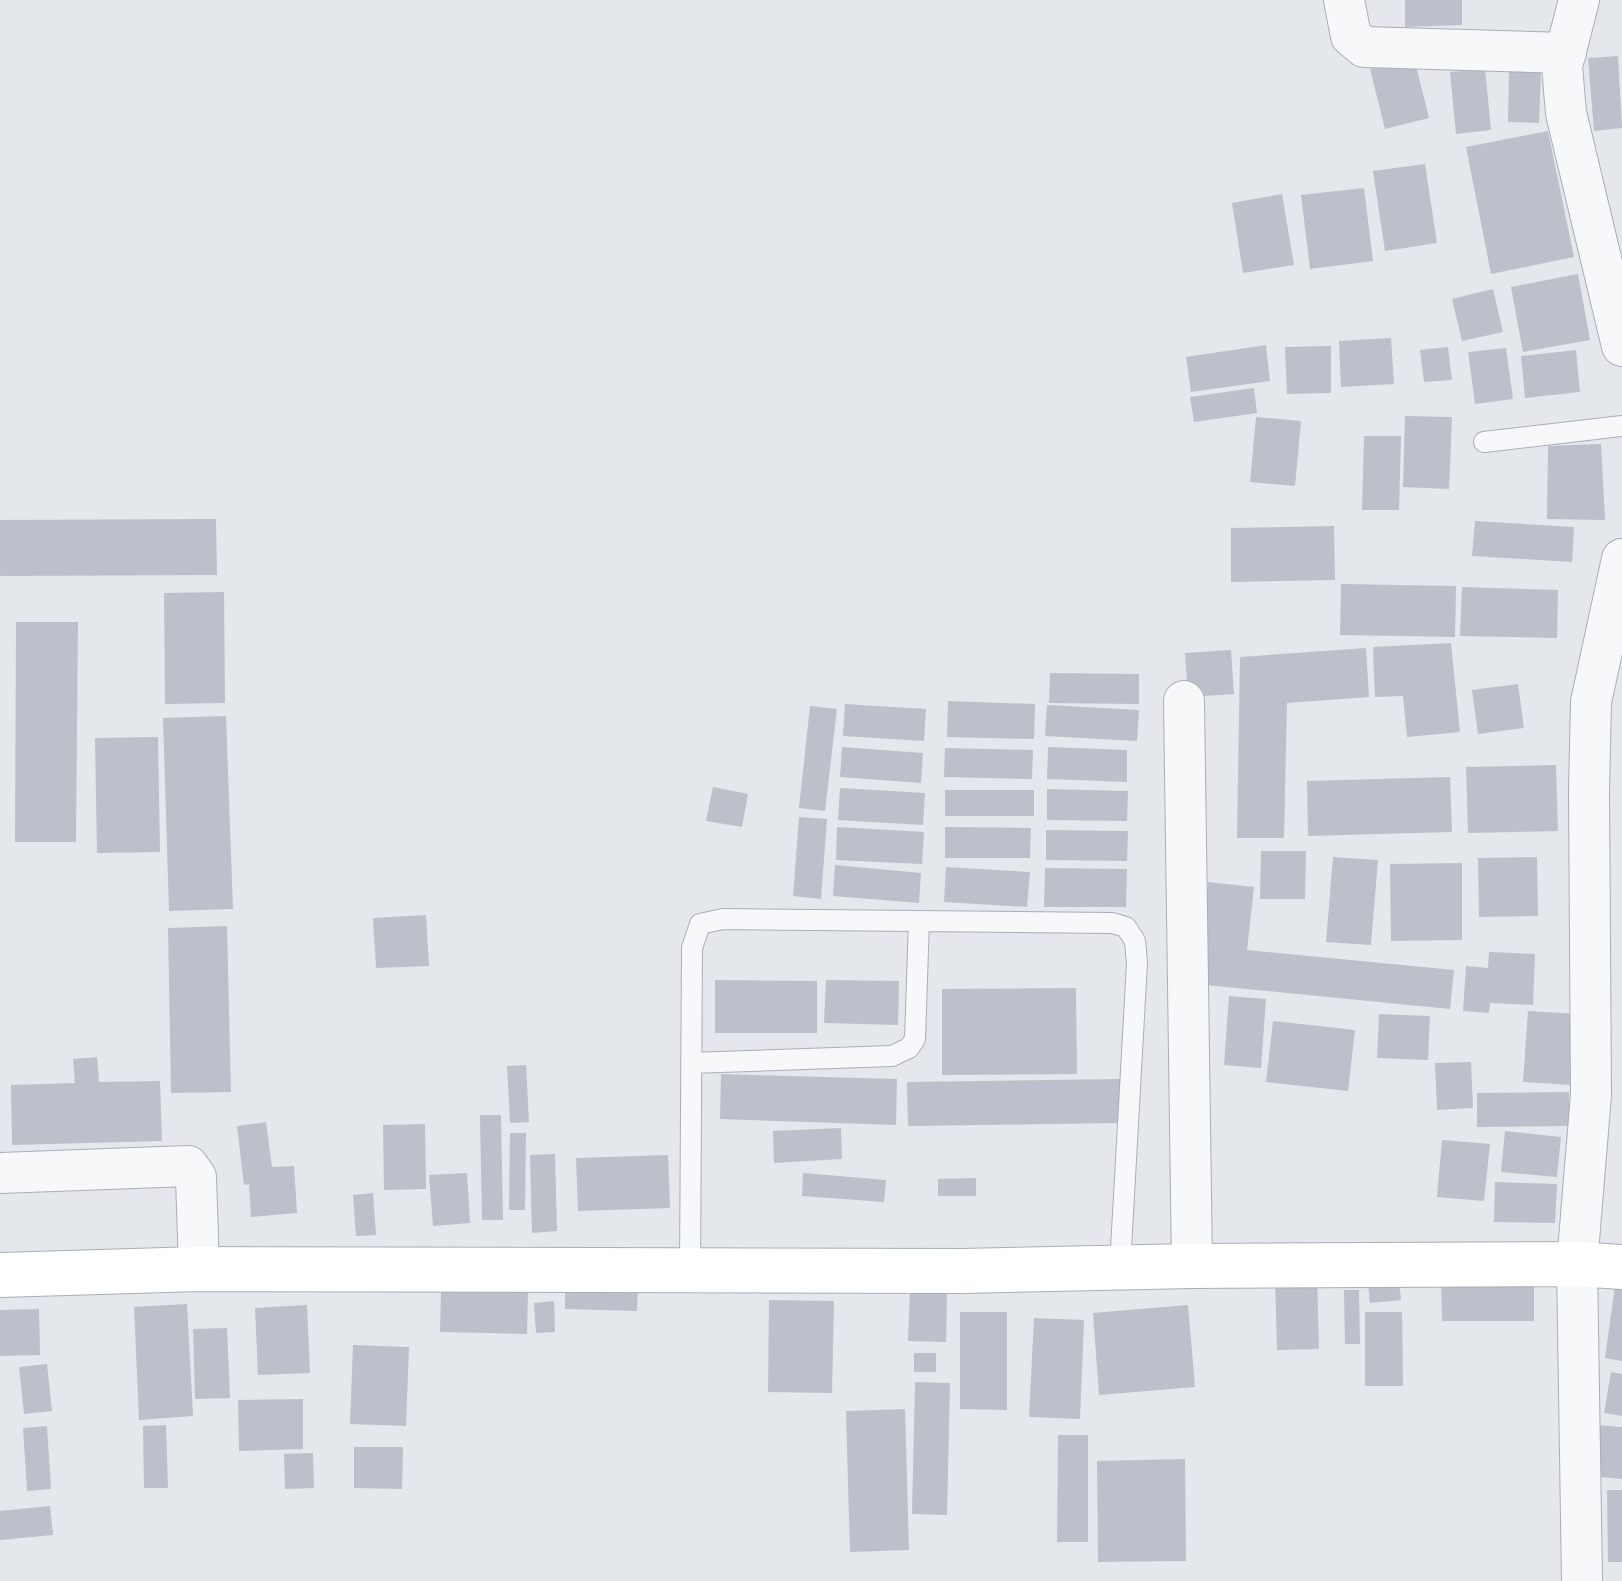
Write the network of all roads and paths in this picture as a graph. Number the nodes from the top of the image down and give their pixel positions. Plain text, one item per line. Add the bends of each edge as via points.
1 (1344, 0) edge
2 (1579, 0) edge
3 (1566, 53) junction
4 (1622, 346) edge
5 (1622, 426) edge
6 (1484, 442) dead end
7 (1622, 559) edge
8 (1184, 701) dead end
9 (919, 921) junction
10 (691, 1063) junction
11 (0, 1173) edge
12 (1598, 1265) edge
13 (1192, 1266) junction
14 (1120, 1267) junction
15 (199, 1269) junction
16 (690, 1271) junction
17 (0, 1275) edge
18 (1582, 1581) edge

1 - 3 street via 1351,36 1364,47
2 - 3 street
3 - 4 street via 1566,113
5 - 6 lane
7 - 12 street via 1591,702 1591,1095
8 - 13 street
9 - 10 lane via 915,1039 909,1048 892,1056
9 - 10 lane via 723,919 700,924 692,948
9 - 14 lane via 1112,923 1126,927 1135,941
10 - 16 lane
11 - 15 street via 188,1166 196,1177
12 - 13 main road
12 - 18 street
13 - 14 main road
14 - 16 main road
15 - 16 main road
15 - 17 main road

